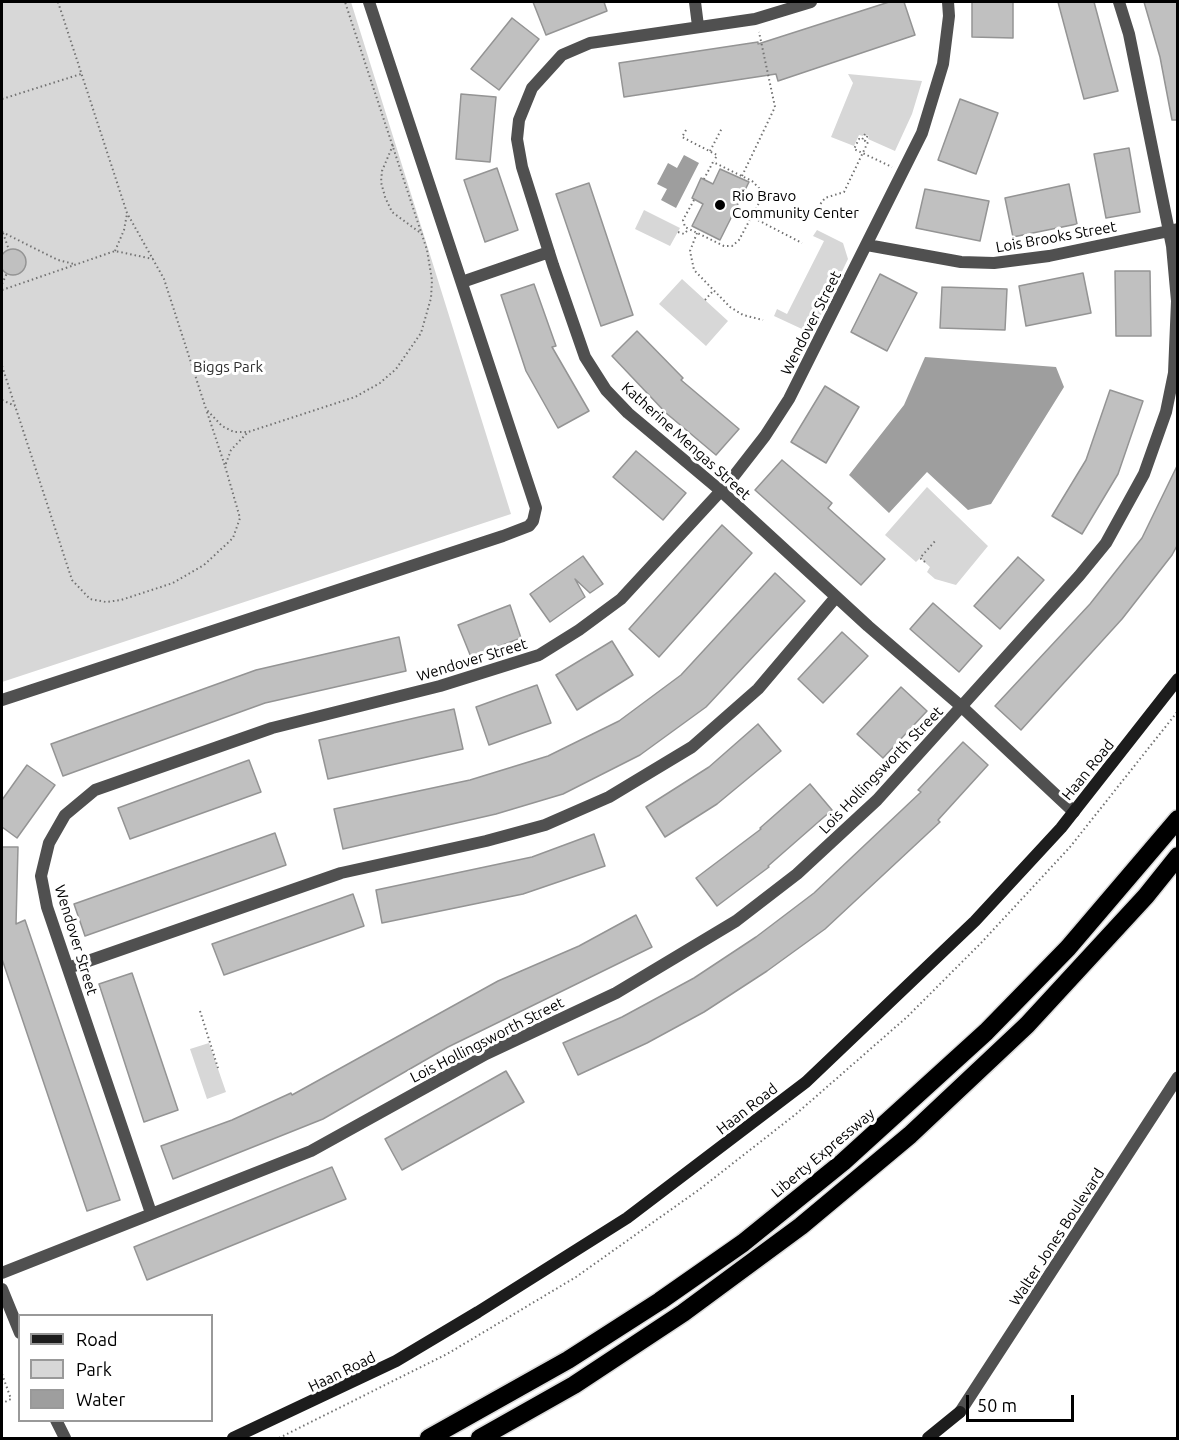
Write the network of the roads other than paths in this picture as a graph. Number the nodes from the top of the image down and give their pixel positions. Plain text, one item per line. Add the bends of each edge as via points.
1 (369, 2) edge
2 (695, 2) edge
3 (812, 2) edge
4 (948, 2) edge
5 (1119, 2) edge
6 (698, 26) junction
7 (1173, 230) edge
8 (867, 245) junction
9 (549, 252) junction
10 (462, 282) junction
11 (721, 491) junction
12 (836, 597) junction
13 (1178, 679) edge
14 (2, 700) edge
15 (962, 707) junction
16 (1074, 812) junction
17 (1178, 819) edge
18 (1178, 856) edge
19 (68, 968) junction
20 (1178, 1077) edge
21 (151, 1213) junction
22 (2, 1273) edge
23 (2, 1288) edge
24 (18, 1328) edge
25 (960, 1412) junction
26 (57, 1422) edge
27 (65, 1438) edge
28 (233, 1438) edge
29 (429, 1438) edge
30 (480, 1438) edge
31 (927, 1438) edge
32 (940, 1438) edge

1 - 10 street
2 - 6 street
3 - 6 street, Katherine Mengas Street via 755,19
4 - 8 street, Wendover Street via 943,64 932,106
5 - 7 street, Lois Hollingsworth Street
6 - 9 street, Katherine Mengas Street via 575,47 562,55 532,88 519,120 517,139
7 - 8 street, Lois Brooks Street via 1049,256 994,263 961,262
7 - 15 street, Lois Hollingsworth Street via 1177,301 1174,373 1166,412 1144,474 1106,543
8 - 11 street, Wendover Street via 789,399
9 - 10 street
9 - 11 street, Katherine Mengas Street via 585,357 606,390
10 - 14 street via 536,508 529,526
11 - 12 street, Katherine Mengas Street
11 - 19 street, Wendover Street via 621,598 538,655 440,686 272,728 95,790 65,815 49,843 41,876
12 - 15 street, Katherine Mengas Street
12 - 19 street via 758,688 692,747 609,797 545,825 341,873
13 - 16 street, Haan Road
15 - 16 street, Katherine Mengas Street
15 - 21 street, Lois Hollingsworth Street via 840,837 736,921 694,948 616,993 486,1054 311,1151
16 - 28 street, Haan Road via 975,921 888,1006 806,1082 694,1169 627,1218 396,1361
17 - 29 highway, Liberty Expressway via 1068,948 986,1032 843,1162 743,1243 660,1301 568,1360
18 - 30 highway via 1027,1025 901,1143 801,1226 683,1312 574,1385
19 - 21 street, Wendover Street
20 - 25 street, Walter Jones Boulevard
21 - 22 street, Lois Hollingsworth Street
23 - 24 street
25 - 31 street
25 - 32 street
26 - 27 street

